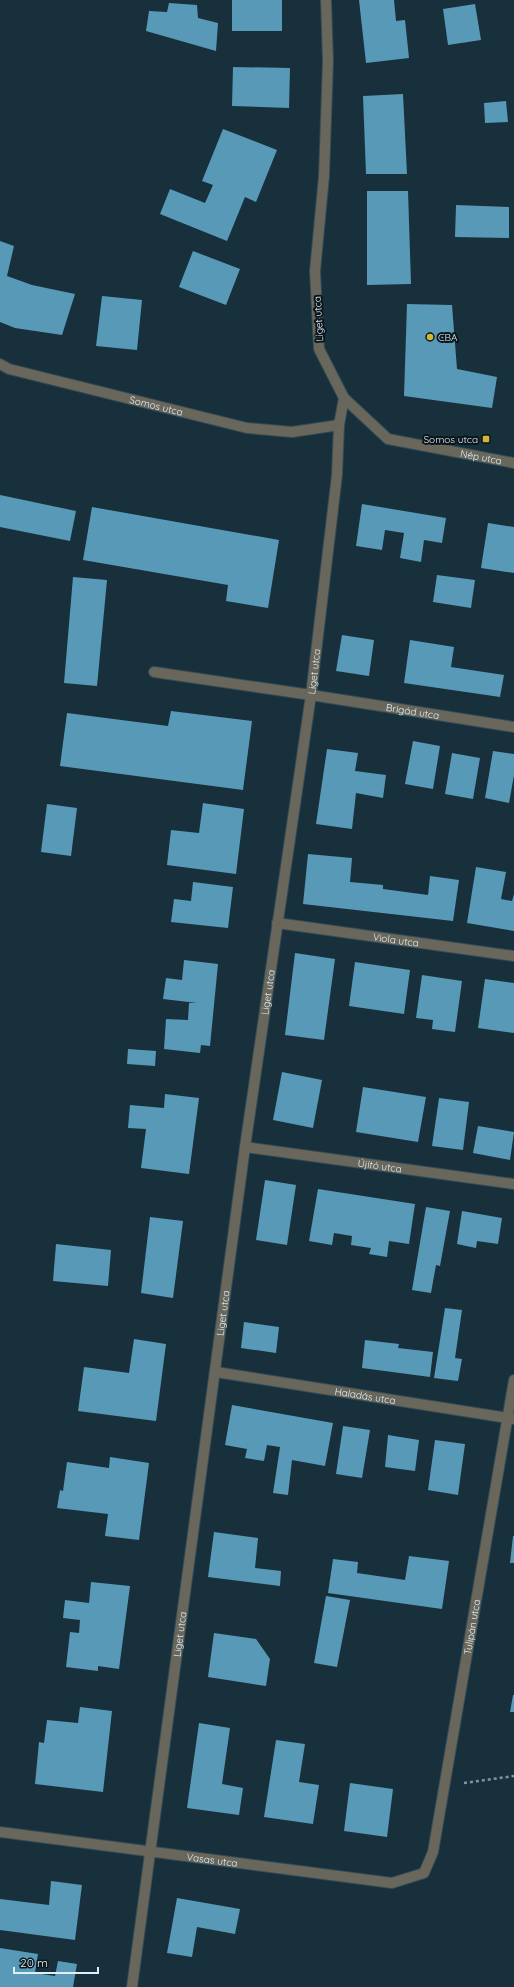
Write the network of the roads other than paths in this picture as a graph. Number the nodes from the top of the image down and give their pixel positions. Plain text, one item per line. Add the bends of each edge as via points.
1 (326, 0) edge
2 (0, 364) edge
3 (344, 398) junction
4 (339, 425) junction
5 (514, 464) edge
6 (154, 672) dead end
7 (311, 695) junction
8 (514, 727) edge
9 (277, 924) junction
10 (514, 956) edge
11 (245, 1147) junction
12 (514, 1184) edge
13 (216, 1372) junction
14 (514, 1380) edge
15 (511, 1418) edge
16 (0, 1832) edge
17 (150, 1850) junction
18 (424, 1873) joint
19 (132, 1987) edge

1 - 3 street, Liget utca via 328,61 324,168 315,272 320,349
2 - 4 street, Somos utca via 9,369 247,428 292,432
3 - 4 street, Liget utca
3 - 5 street, Nép utca via 388,439
4 - 7 street, Liget utca via 337,475
6 - 7 street, Brigád utca
7 - 8 street, Brigád utca
7 - 9 street, Liget utca
9 - 10 street, Viola utca
9 - 11 street, Liget utca
11 - 12 street, Újító utca
11 - 13 street, Liget utca
13 - 15 street, Haladás utca
13 - 17 street, Liget utca
14 - 15 street, Tulipán utca
15 - 18 street, Tulipán utca via 433,1852
16 - 17 street, Vasas utca
17 - 18 street, Vasas utca via 392,1883
17 - 19 street, Liget utca

